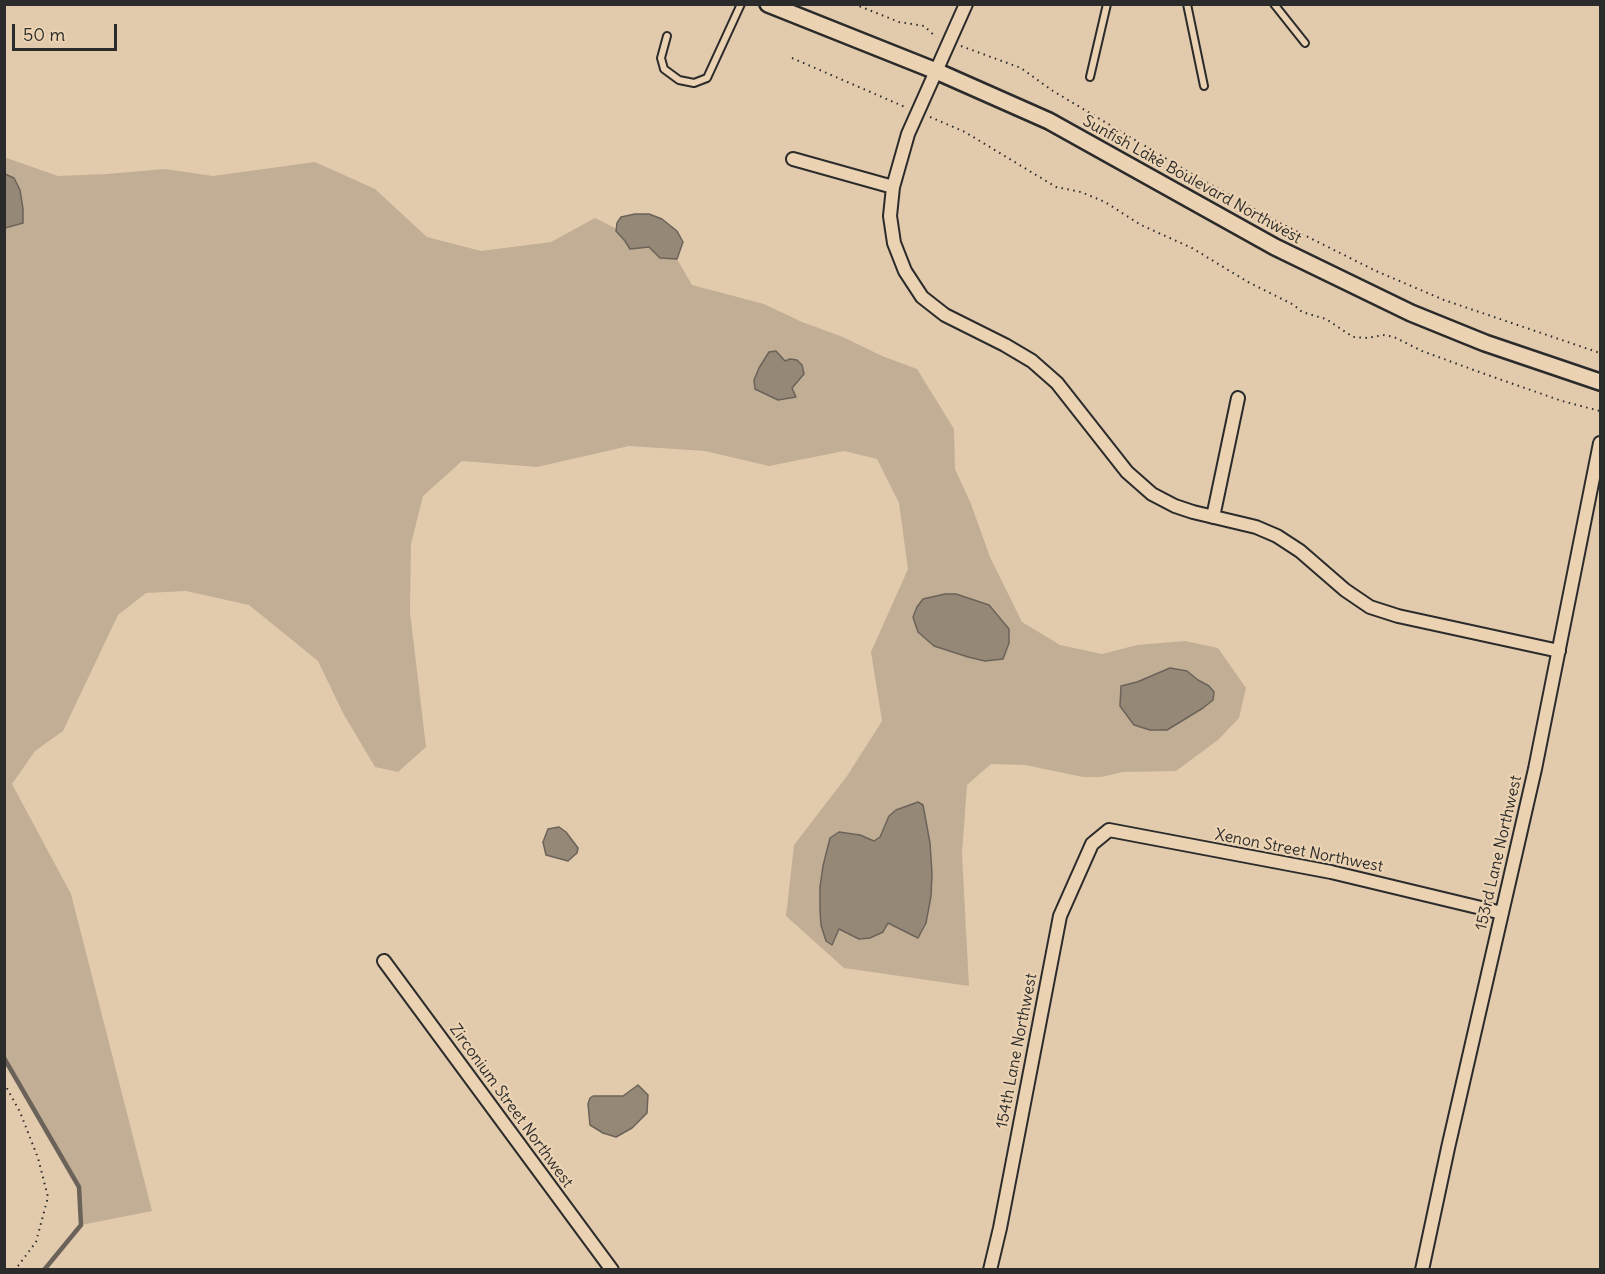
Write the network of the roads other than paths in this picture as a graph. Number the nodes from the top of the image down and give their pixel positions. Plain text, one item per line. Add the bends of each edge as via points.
1 (741, 4) edge
2 (768, 4) edge
3 (966, 4) edge
4 (1107, 4) edge
5 (1187, 4) edge
6 (1274, 4) edge
7 (667, 36) dead end
8 (1305, 43) dead end
9 (936, 71) junction
10 (1090, 77) dead end
11 (1204, 86) dead end
12 (793, 159) dead end
13 (893, 187) junction
14 (1600, 382) edge
15 (1238, 398) dead end
16 (1600, 442) edge
17 (1213, 517) junction
18 (1559, 651) junction
19 (1092, 844) joint
20 (1502, 913) junction
21 (384, 961) dead end
22 (612, 1269) edge
23 (990, 1269) edge
24 (1422, 1269) edge

1 - 7 lane via 707,78 694,83 679,80 664,69 661,58
2 - 9 street, Sunfish Lake Boulevard Northwest
3 - 9 street
4 - 10 lane
5 - 11 lane
6 - 8 lane
9 - 13 street via 908,135
9 - 14 street, Sunfish Lake Boulevard Northwest via 1049,121 1226,221 1411,313
12 - 13 street
13 - 17 street via 890,216 894,243 905,271 922,297 945,315 1032,361 1057,383 1127,472 1152,494 1175,506
15 - 17 street
16 - 18 street, 153rd Lane Northwest
17 - 18 street via 1277,536 1370,607
18 - 20 street, 153rd Lane Northwest
19 - 20 street, Xenon Street Northwest via 1109,830 1331,872
19 - 23 street, 154th Lane Northwest via 1060,916
20 - 24 street, 153rd Lane Northwest
21 - 22 street, Zirconium Street Northwest

